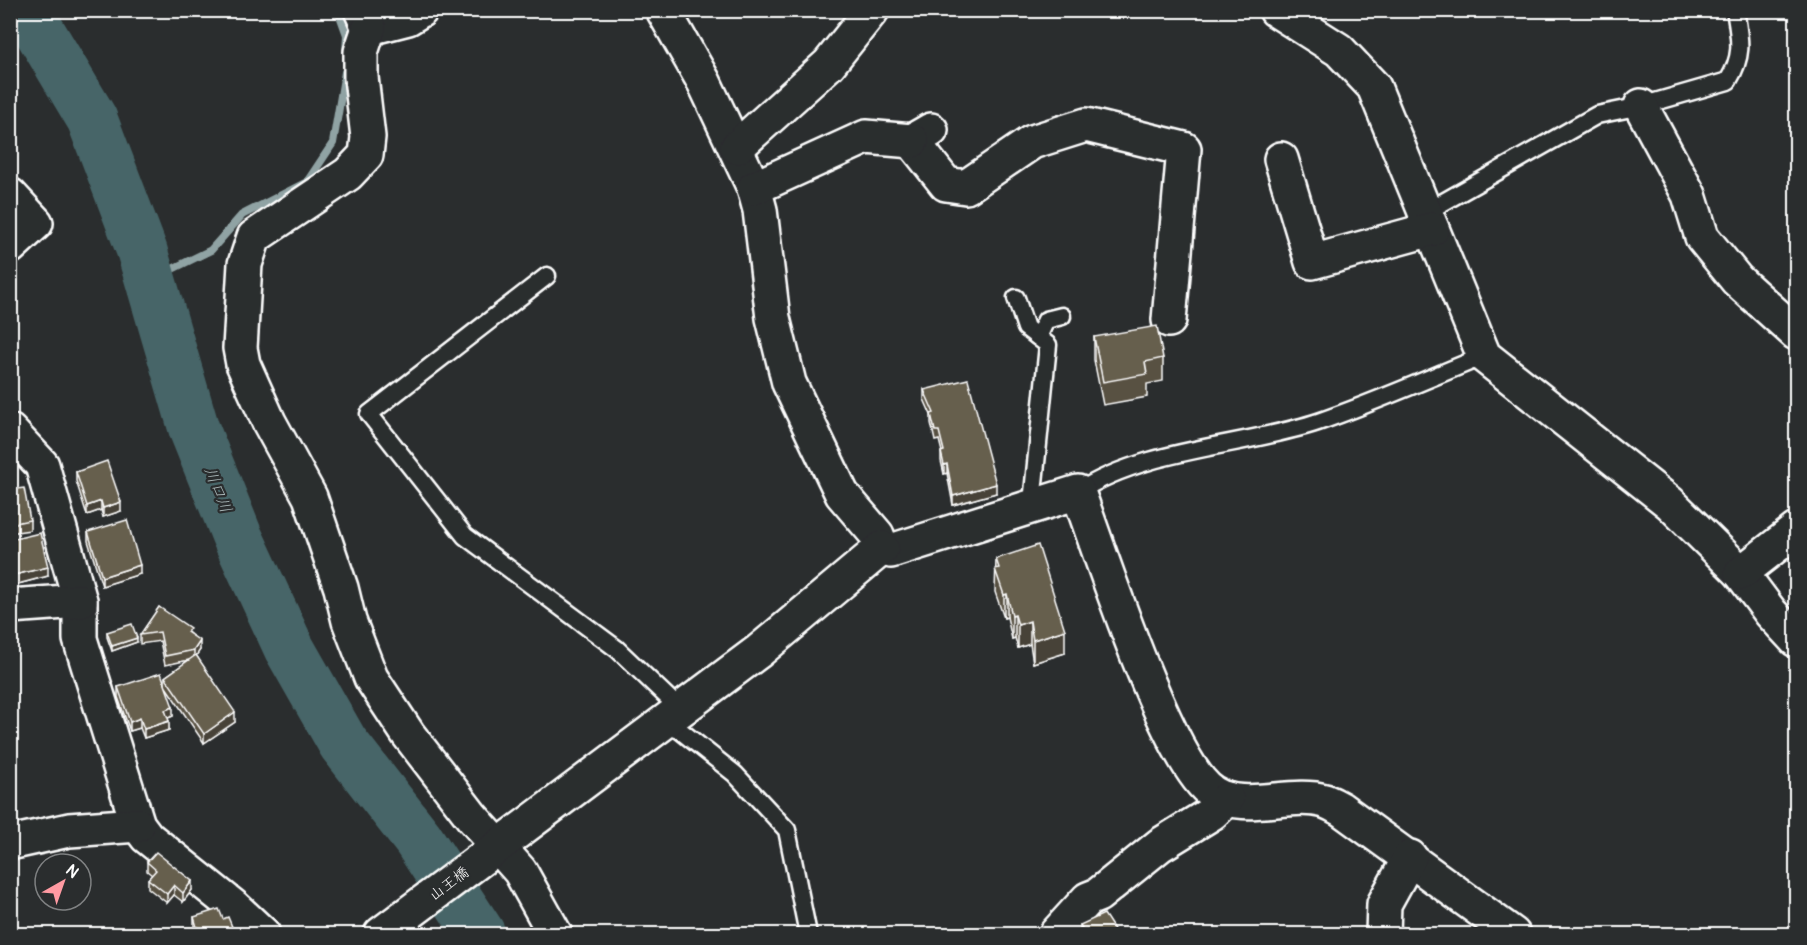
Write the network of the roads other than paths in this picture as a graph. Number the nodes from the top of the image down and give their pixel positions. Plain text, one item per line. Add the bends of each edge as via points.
1 (421, 10) edge
2 (663, 10) edge
3 (872, 10) edge
4 (1276, 10) edge
5 (1735, 10) edge
6 (365, 19) edge
7 (1641, 106) junction
8 (737, 147) junction
9 (1281, 159) dead end
10 (754, 188) junction
11 (10, 195) edge
12 (1429, 221) junction
13 (10, 246) edge
14 (547, 276) dead end
15 (1016, 298) dead end
16 (1062, 316) dead end
17 (1169, 320) dead end
18 (1797, 333) edge
19 (1038, 337) junction
20 (1484, 356) junction
21 (10, 431) edge
22 (1078, 492) junction
23 (1037, 505) junction
24 (1797, 530) edge
25 (882, 548) junction
26 (1742, 573) junction
27 (80, 602) junction
28 (10, 606) edge
29 (1797, 640) edge
30 (674, 715) junction
31 (1227, 799) junction
32 (138, 825) junction
33 (10, 843) edge
34 (491, 852) junction
35 (1410, 857) junction
36 (263, 934) edge
37 (381, 934) edge
38 (555, 934) edge
39 (807, 934) edge
40 (1056, 934) edge
41 (1383, 934) edge
42 (1513, 934) edge

1 - 6 street via 408,18
2 - 8 street
3 - 8 street via 829,64
4 - 12 street via 1339,50 1374,87
5 - 7 lane via 1739,63 1728,81
6 - 34 street via 361,69 368,137 366,155 348,174 254,237 245,264 240,348 249,381 310,497 371,678 472,818
7 - 12 lane via 1597,115
7 - 18 street via 1689,195 1702,237 1737,280
8 - 10 street
9 - 12 street via 1312,262
10 - 17 street via 866,137 921,136 946,184 966,187 1032,142 1086,125 1184,149
10 - 25 street via 773,318 789,383 842,494 877,535
11 - 13 street via 36,223
12 - 20 street
14 - 30 lane via 369,414 465,536 617,649
15 - 19 lane via 1026,328
16 - 19 lane via 1046,320
19 - 23 lane via 1048,345 1033,493
20 - 22 lane via 1317,422 1101,477
20 - 26 street via 1670,503
21 - 27 street via 42,465
22 - 23 street
22 - 31 street via 1156,702 1201,782
23 - 25 street via 891,551
24 - 26 street
25 - 30 street, 山王橋 via 759,651
26 - 29 street
27 - 28 street
27 - 32 street via 80,639
30 - 34 street, 山王橋
30 - 39 lane via 787,830
31 - 35 street via 1325,801
31 - 40 street via 1088,899
32 - 33 street via 69,830
32 - 36 street via 147,837
34 - 37 street, 山王橋
34 - 38 street via 520,871
35 - 41 street via 1384,904
35 - 42 street

